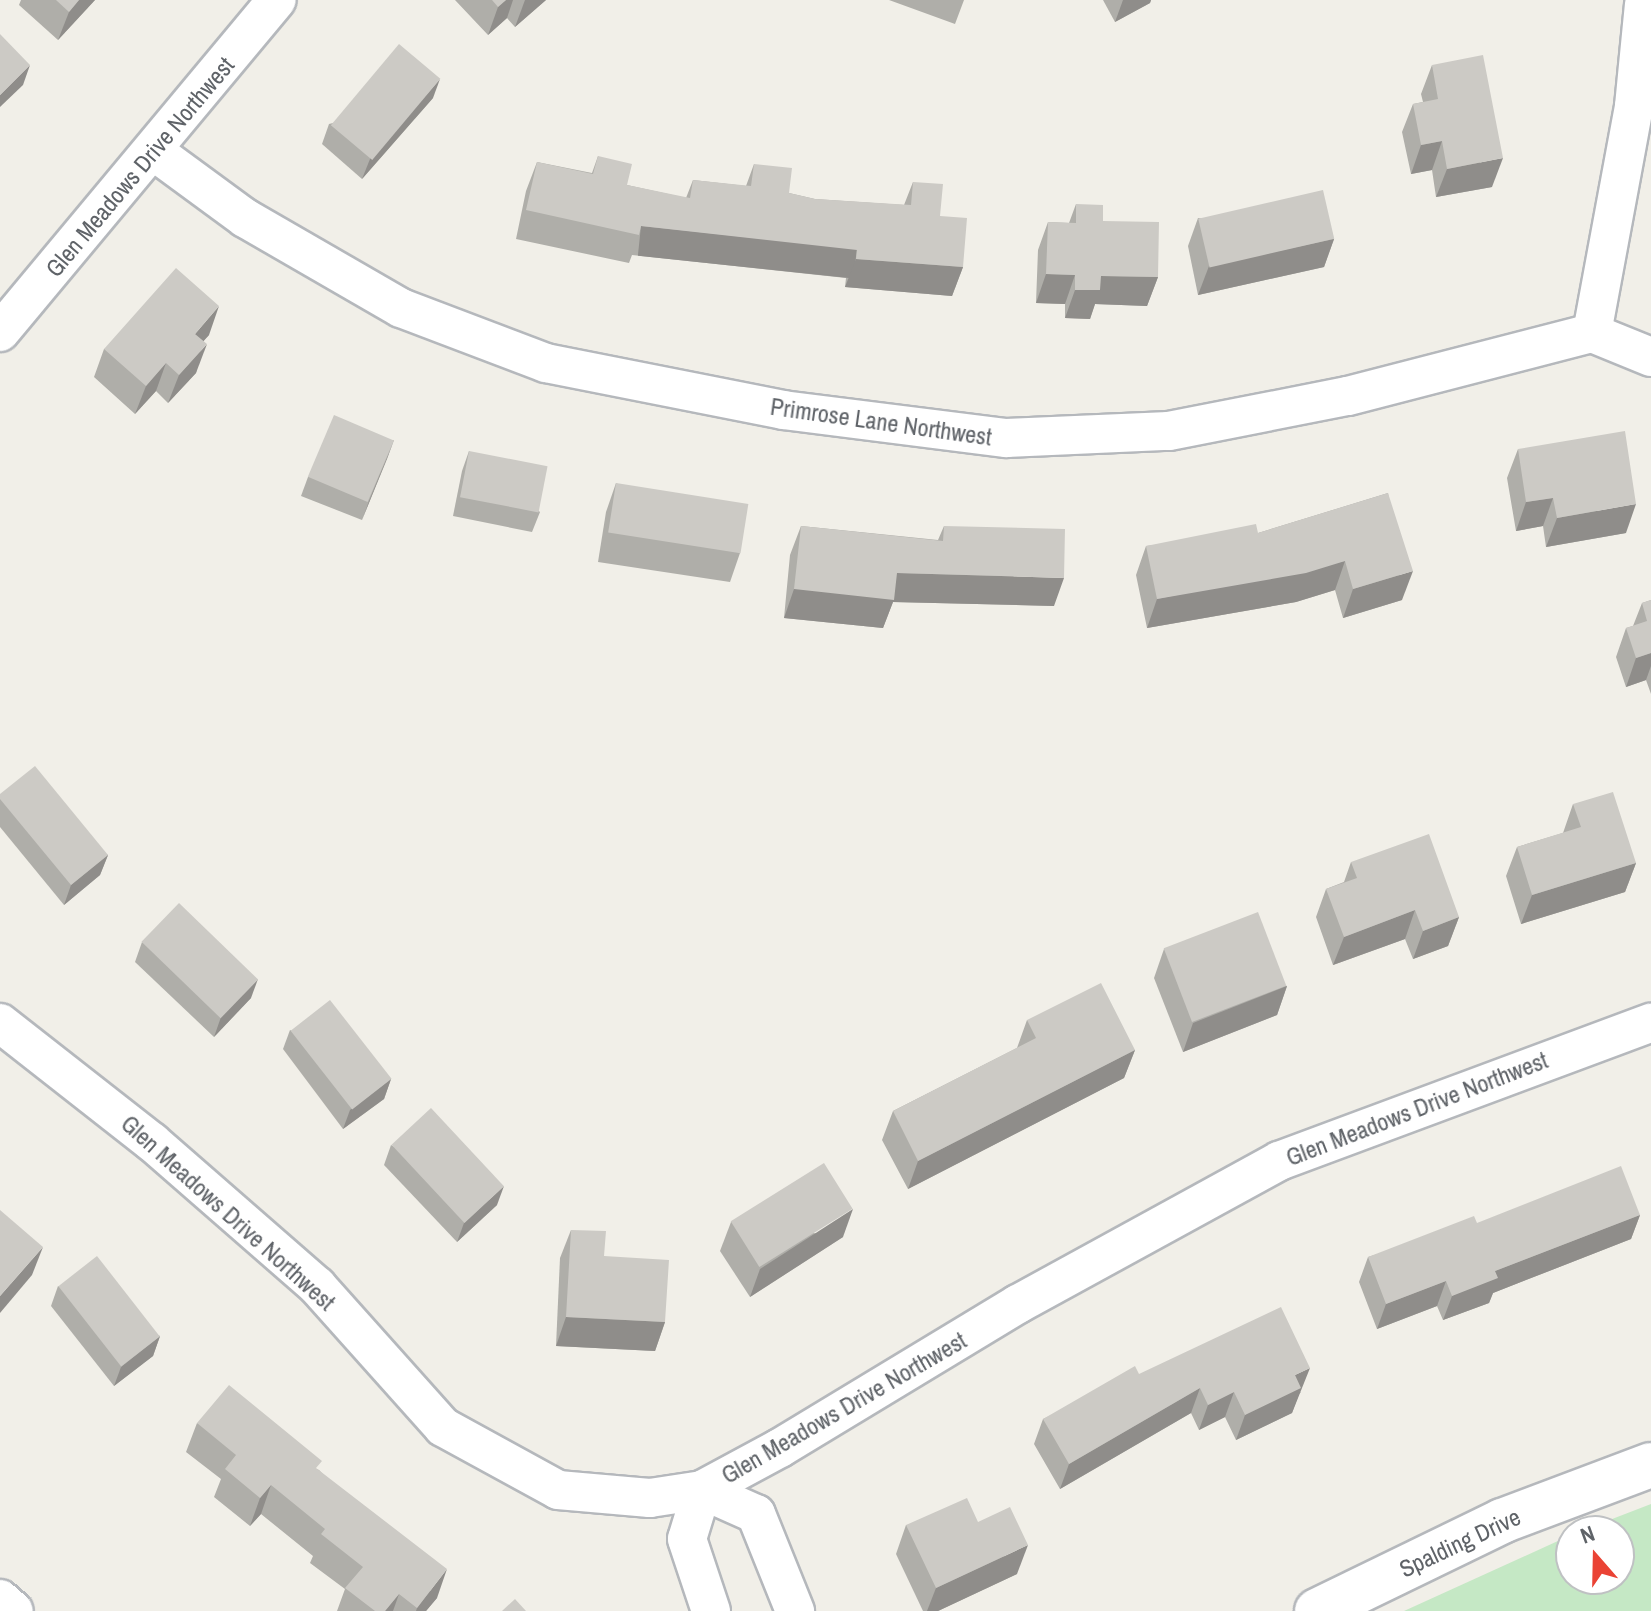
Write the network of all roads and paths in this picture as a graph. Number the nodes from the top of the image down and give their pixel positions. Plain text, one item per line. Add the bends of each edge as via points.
1 (277, 0) edge
2 (1644, 4) dead end
3 (155, 152) junction
4 (0, 332) edge
5 (1592, 333) junction
6 (1651, 357) edge
7 (0, 1023) edge
8 (1651, 1023) edge
9 (1651, 1465) edge
10 (702, 1490) junction
11 (0, 1599) edge
12 (14, 1611) edge
13 (711, 1611) edge
14 (795, 1611) edge
15 (1317, 1611) edge

1 - 3 street, Glen Meadows Drive Northwest
2 - 5 street via 1634,106
3 - 4 street, Glen Meadows Drive Northwest
3 - 5 street, Primrose Lane Northwest via 245,218 401,308 546,363 783,410 991,437 1169,431 1348,396
5 - 6 street
7 - 10 street, Glen Meadows Drive Northwest via 152,1142 317,1286 443,1427 558,1490 650,1498
8 - 10 street, Glen Meadows Drive Northwest via 1279,1161 1018,1304
9 - 15 main road, Spalding Drive via 1502,1521
10 - 13 street via 687,1539
10 - 14 street via 756,1514
11 - 12 street

